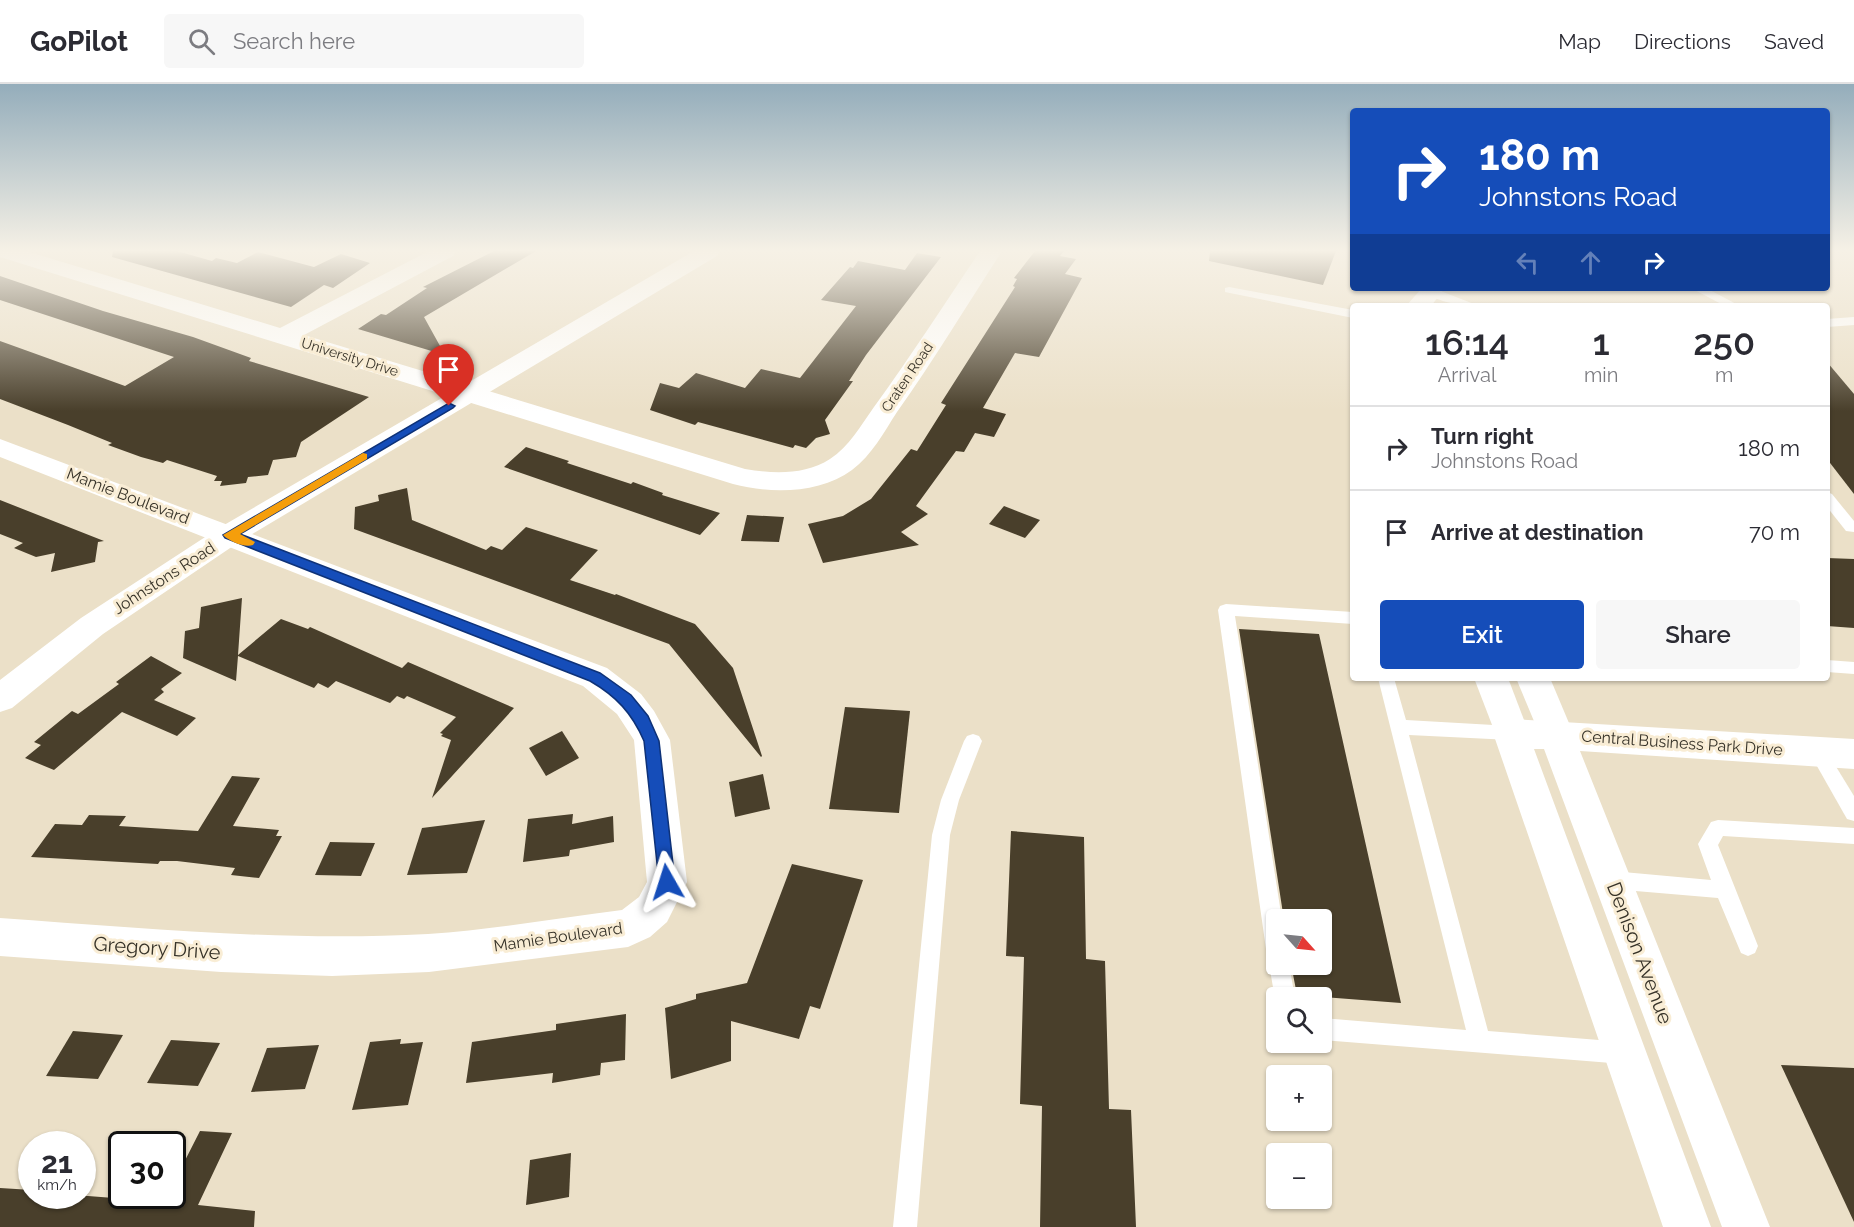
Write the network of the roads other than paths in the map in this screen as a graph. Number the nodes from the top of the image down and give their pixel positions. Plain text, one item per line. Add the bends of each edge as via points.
1 (179, 304) edge
2 (344, 304) edge
3 (619, 304) edge
4 (956, 304) edge
5 (1303, 304) edge
6 (1350, 313) edge
7 (1854, 321) edge
8 (1830, 323) edge
9 (284, 336) junction
10 (469, 394) junction
11 (862, 443) joint
12 (0, 447) edge
13 (1830, 501) edge
14 (1854, 527) edge
15 (229, 535) junction
16 (1350, 618) edge
17 (1830, 666) edge
18 (1854, 668) edge
19 (1387, 681) edge
20 (1492, 681) edge
21 (1534, 681) edge
22 (0, 699) edge
23 (1399, 727) junction
24 (1510, 733) junction
25 (1556, 735) junction
26 (973, 741) dead end
27 (1818, 752) junction
28 (1854, 754) edge
29 (1854, 813) edge
30 (1854, 836) edge
31 (1612, 880) junction
32 (1725, 890) junction
33 (1270, 909) edge
34 (0, 937) edge
35 (1748, 946) dead end
36 (314, 956) joint
37 (1332, 1030) edge
38 (1480, 1041) junction
39 (1625, 1053) junction
40 (905, 1227) edge
41 (1687, 1227) edge
42 (1746, 1227) edge

1 - 9 street, University Drive
2 - 9 street
3 - 10 street, Johnstons Road
4 - 11 street, Craten Road
5 - 6 lane
7 - 8 lane
9 - 10 street, University Drive
10 - 11 street, University Drive via 767,482 809,479 828,472
10 - 15 street, Johnstons Road
12 - 15 street, Mamie Boulevard
13 - 14 lane
15 - 22 street, Johnstons Road via 92,626
15 - 36 street, Mamie Boulevard via 595,677 626,699 652,741 667,882 661,901 647,917 617,931 441,952
16 - 33 lane via 1226,610
17 - 18 lane
19 - 23 lane
20 - 24 street
21 - 25 street, Denison Avenue
23 - 24 lane
23 - 38 lane
24 - 25 street, Central Business Park Drive
24 - 39 street
25 - 27 street, Central Business Park Drive
25 - 31 street, Denison Avenue
26 - 40 lane via 941,835
27 - 28 street, Central Business Park Drive
27 - 29 lane
30 - 32 lane via 1718,828 1708,844
31 - 32 lane
31 - 42 street, Denison Avenue
32 - 35 lane
34 - 36 street, Gregory Drive
37 - 38 lane
38 - 39 lane
39 - 41 street

